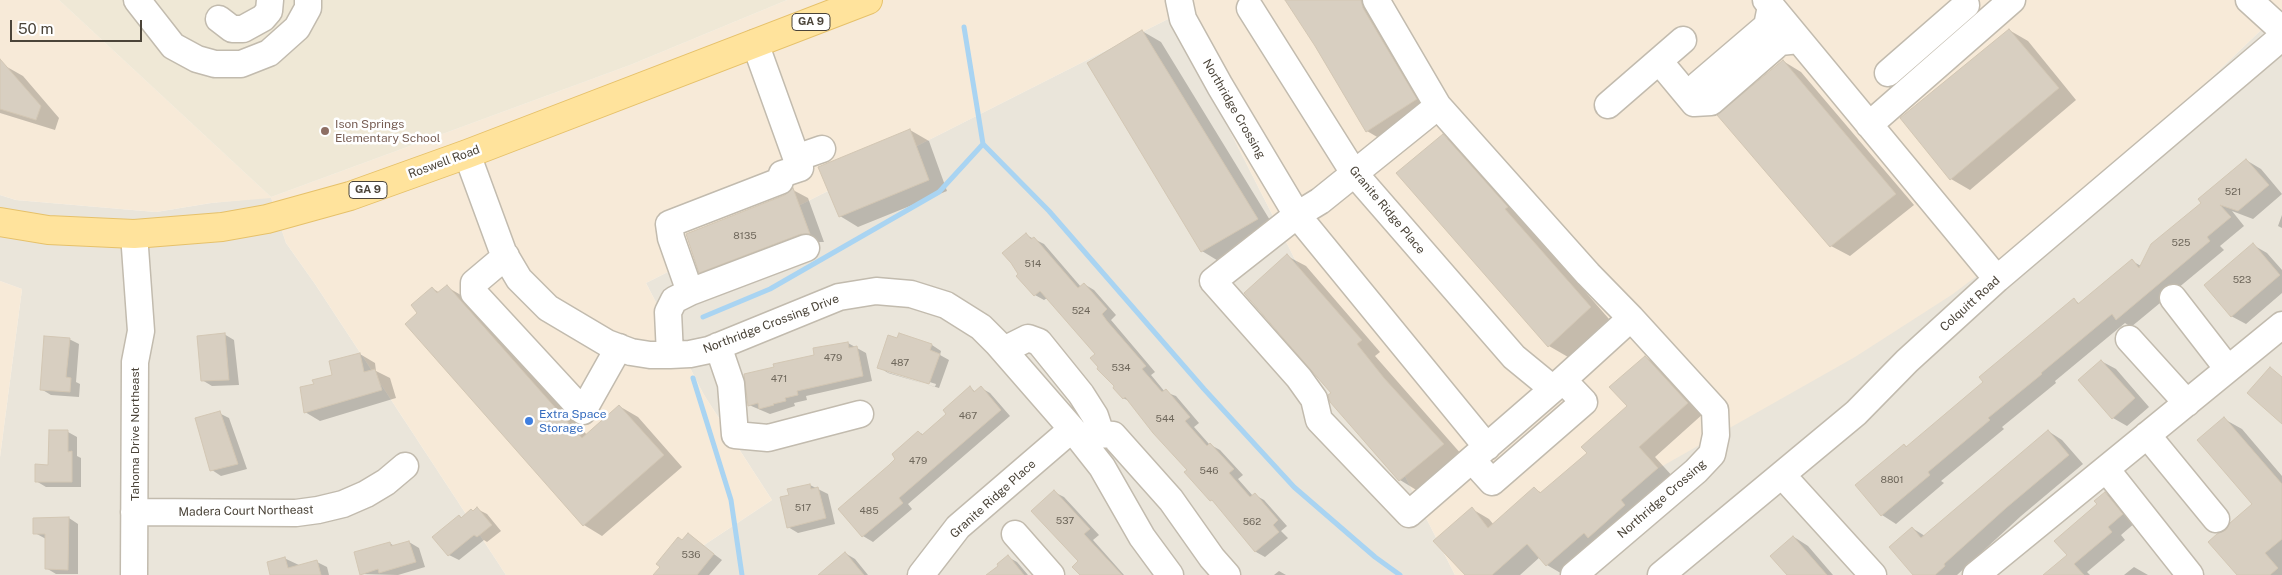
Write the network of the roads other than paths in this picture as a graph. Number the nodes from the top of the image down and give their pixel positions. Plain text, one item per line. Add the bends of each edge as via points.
1 (137, 0) edge
2 (270, 0) edge
3 (308, 0) edge
4 (868, 0) edge
5 (1179, 0) edge
6 (1376, 0) edge
7 (2012, 0) edge
8 (2249, 0) edge
9 (1768, 3) edge
10 (1964, 3) edge
11 (1250, 8) dead end
12 (219, 19) dead end
13 (1983, 25) junction
14 (2282, 30) edge
15 (2282, 37) edge
16 (1683, 40) dead end
17 (1799, 40) junction
18 (755, 44) junction
19 (1660, 61) junction
20 (1888, 73) dead end
21 (1694, 103) junction
22 (1608, 104) dead end
23 (1438, 106) junction
24 (1869, 125) junction
25 (822, 149) dead end
26 (467, 154) junction
27 (796, 158) junction
28 (1354, 173) junction
29 (1297, 215) junction
30 (0, 222) edge
31 (134, 234) junction
32 (806, 248) dead end
33 (506, 256) junction
34 (1997, 279) junction
35 (690, 292) junction
36 (2173, 298) dead end
37 (1631, 318) junction
38 (2281, 327) edge
39 (2129, 340) dead end
40 (718, 346) junction
41 (619, 347) junction
42 (670, 355) junction
43 (2228, 369) junction
44 (1558, 385) junction
45 (2187, 403) junction
46 (860, 414) dead end
47 (1085, 435) junction
48 (2147, 435) junction
49 (1479, 453) junction
50 (406, 466) dead end
51 (2106, 469) junction
52 (1782, 475) junction
53 (134, 512) junction
54 (2216, 519) dead end
55 (1015, 534) dead end
56 (134, 575) edge
57 (921, 575) edge
58 (1052, 575) edge
59 (1170, 575) edge
60 (1227, 575) edge
61 (1574, 575) edge
62 (1661, 575) edge
63 (1873, 575) edge
64 (1976, 575) edge
65 (2190, 575) edge

1 - 3 street via 173,46 215,64 241,64 269,53 297,28 308,8
2 - 12 street via 269,11 263,18 243,30 232,29
4 - 18 main road, Roswell Road / GA 9
5 - 29 street, Northridge Crossing via 1183,19 1210,69
6 - 23 street, Northridge Crossing
7 - 13 street
8 - 14 street
9 - 17 street
9 - 21 street via 1767,26 1698,85
10 - 13 street
10 - 20 street
11 - 28 street, Granite Ridge Place
13 - 24 street
15 - 34 street, Colquitt Road
16 - 19 street
17 - 21 street via 1780,42 1711,102
17 - 24 street
18 - 26 main road, Roswell Road / GA 9
18 - 27 street
19 - 21 street
19 - 22 street
23 - 28 street
23 - 37 street, Northridge Crossing
24 - 34 street
25 - 27 street
26 - 31 main road, Roswell Road / GA 9 via 350,196 267,219 205,229
26 - 33 street, Northridge Crossing Drive
27 - 35 street via 800,168 782,174 780,181 669,224
28 - 29 street
28 - 44 street, Granite Ridge Place via 1514,357
29 - 49 street, Northridge Crossing
29 - 49 street via 1213,281 1299,378 1314,399 1319,420 1409,514
30 - 31 main road, Roswell Road / GA 9 via 48,230
31 - 53 street, Tahoma Drive Northeast via 141,331 135,362
32 - 35 street
33 - 41 street, Northridge Crossing Drive via 519,279 548,308
33 - 41 street via 474,283 474,293 583,411
34 - 52 street, Colquitt Road via 1907,361 1856,413
35 - 42 street via 674,300 668,312
36 - 43 street
37 - 44 street
37 - 61 street, Northridge Crossing via 1715,410 1716,435 1712,454
38 - 43 street
39 - 45 street
40 - 42 street, Northridge Crossing Drive via 690,354
40 - 46 street via 730,384 735,434 768,438
40 - 47 street, Northridge Crossing Drive via 838,297 876,291 911,294 946,305 980,327
41 - 42 street, Northridge Crossing Drive via 650,355
43 - 45 street
44 - 49 street
44 - 49 street, Northridge Crossing via 1584,402 1492,482
45 - 48 street
47 - 57 street, Granite Ridge Place via 958,527
47 - 59 street, Northridge Crossing Drive via 1142,537
47 - 60 street via 1113,435 1171,500
48 - 51 street
48 - 54 street
50 - 53 street, Madera Court Northeast via 366,494 318,510 296,513
51 - 64 street
51 - 65 street
52 - 62 street, Colquitt Road
52 - 63 street
53 - 56 street, Tahoma Drive Northeast
55 - 58 street

